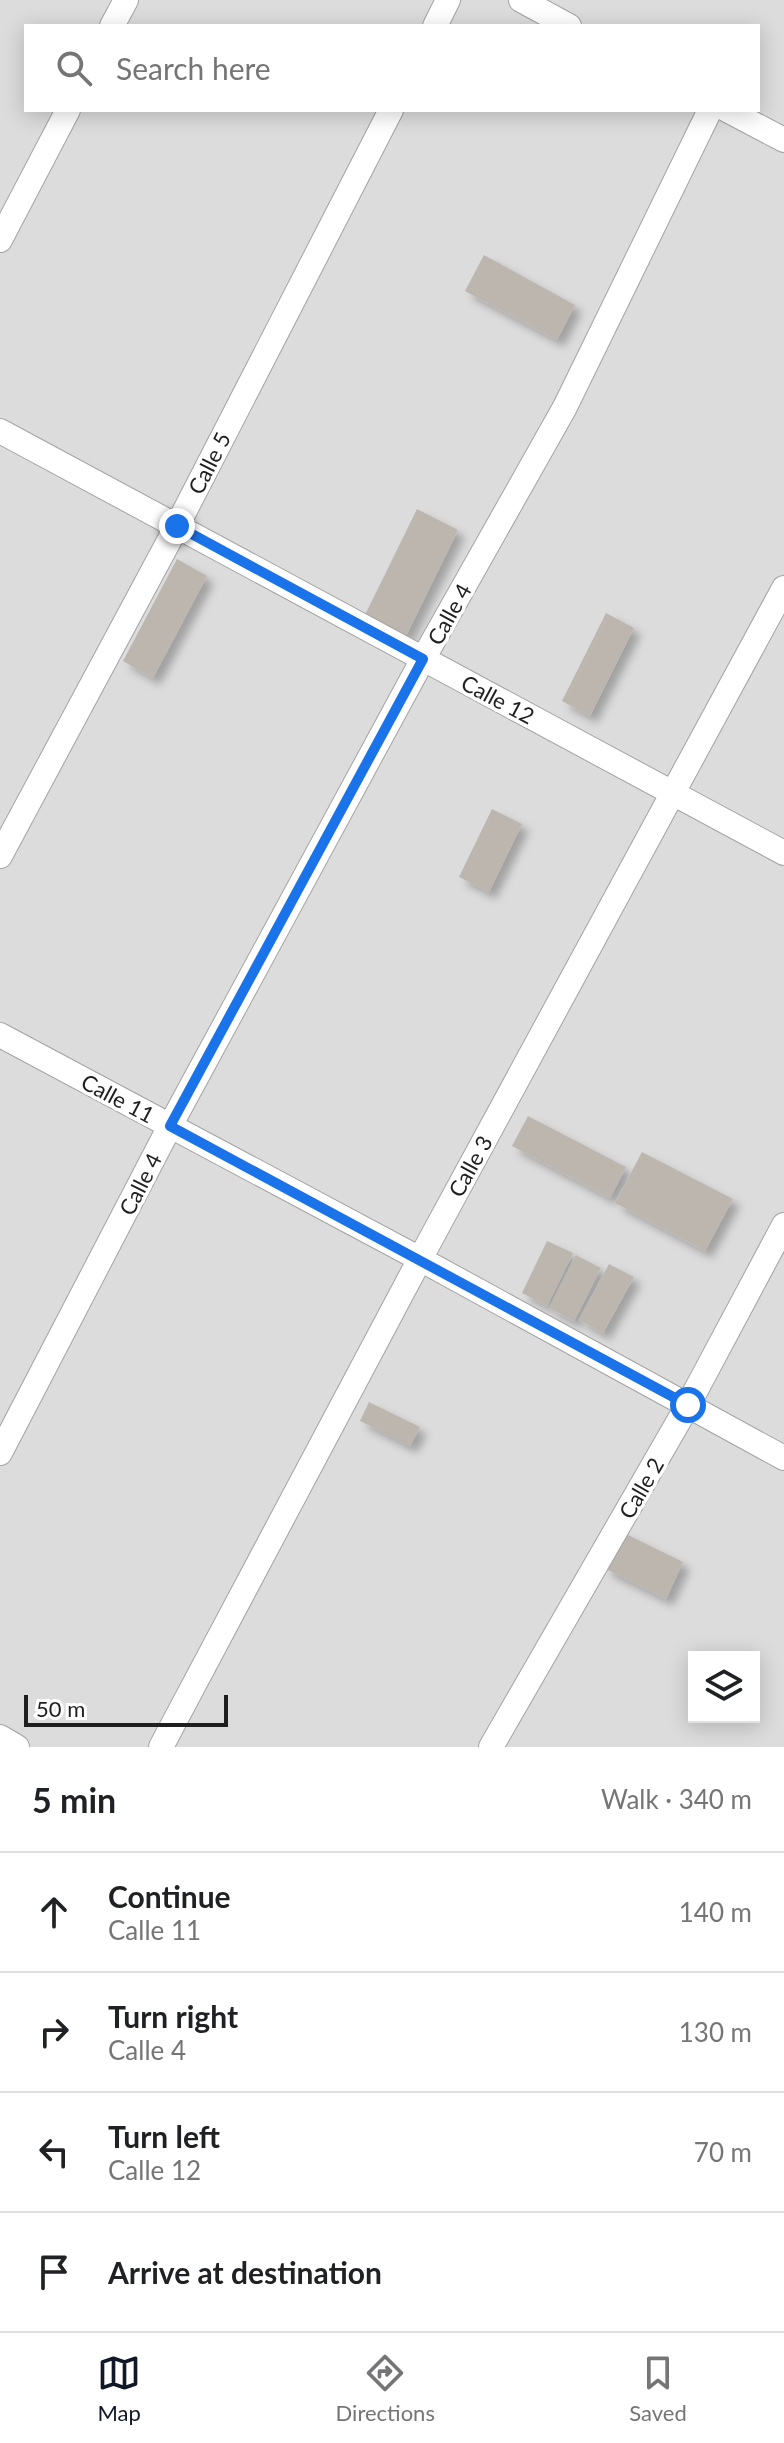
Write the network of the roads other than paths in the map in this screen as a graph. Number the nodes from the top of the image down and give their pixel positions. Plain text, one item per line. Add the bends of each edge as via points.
1 (126, 0) edge
2 (448, 0) edge
3 (521, 0) edge
4 (113, 24) edge
5 (436, 24) edge
6 (565, 24) edge
7 (67, 112) edge
8 (390, 112) edge
9 (709, 112) edge
10 (731, 112) edge
11 (784, 140) edge
12 (0, 240) edge
13 (0, 431) edge
14 (177, 526) junction
15 (784, 588) edge
16 (423, 659) junction
17 (674, 794) junction
18 (784, 853) edge
19 (0, 856) edge
20 (0, 1035) edge
21 (170, 1126) junction
22 (784, 1225) edge
23 (420, 1259) junction
24 (688, 1405) junction
25 (0, 1453) edge
26 (784, 1458) edge
27 (0, 1737) edge
28 (17, 1747) edge
29 (161, 1747) edge
30 (491, 1747) edge

1 - 4 street
2 - 5 street
3 - 6 street
7 - 12 street
8 - 14 street, Calle 5
9 - 16 street, Calle 4 via 565,407
10 - 11 street
13 - 14 street, Calle 12
14 - 16 street, Calle 12
14 - 19 street, Calle 5
15 - 17 street, Calle 3
16 - 17 street, Calle 12
16 - 21 street, Calle 4
17 - 18 street, Calle 12
17 - 23 street, Calle 3
20 - 21 street, Calle 11
21 - 23 street, Calle 11
21 - 25 street, Calle 4
22 - 24 street, Calle 2
23 - 24 street, Calle 11
23 - 29 street, Calle 3
24 - 26 street, Calle 11
24 - 30 street, Calle 2
27 - 28 street

